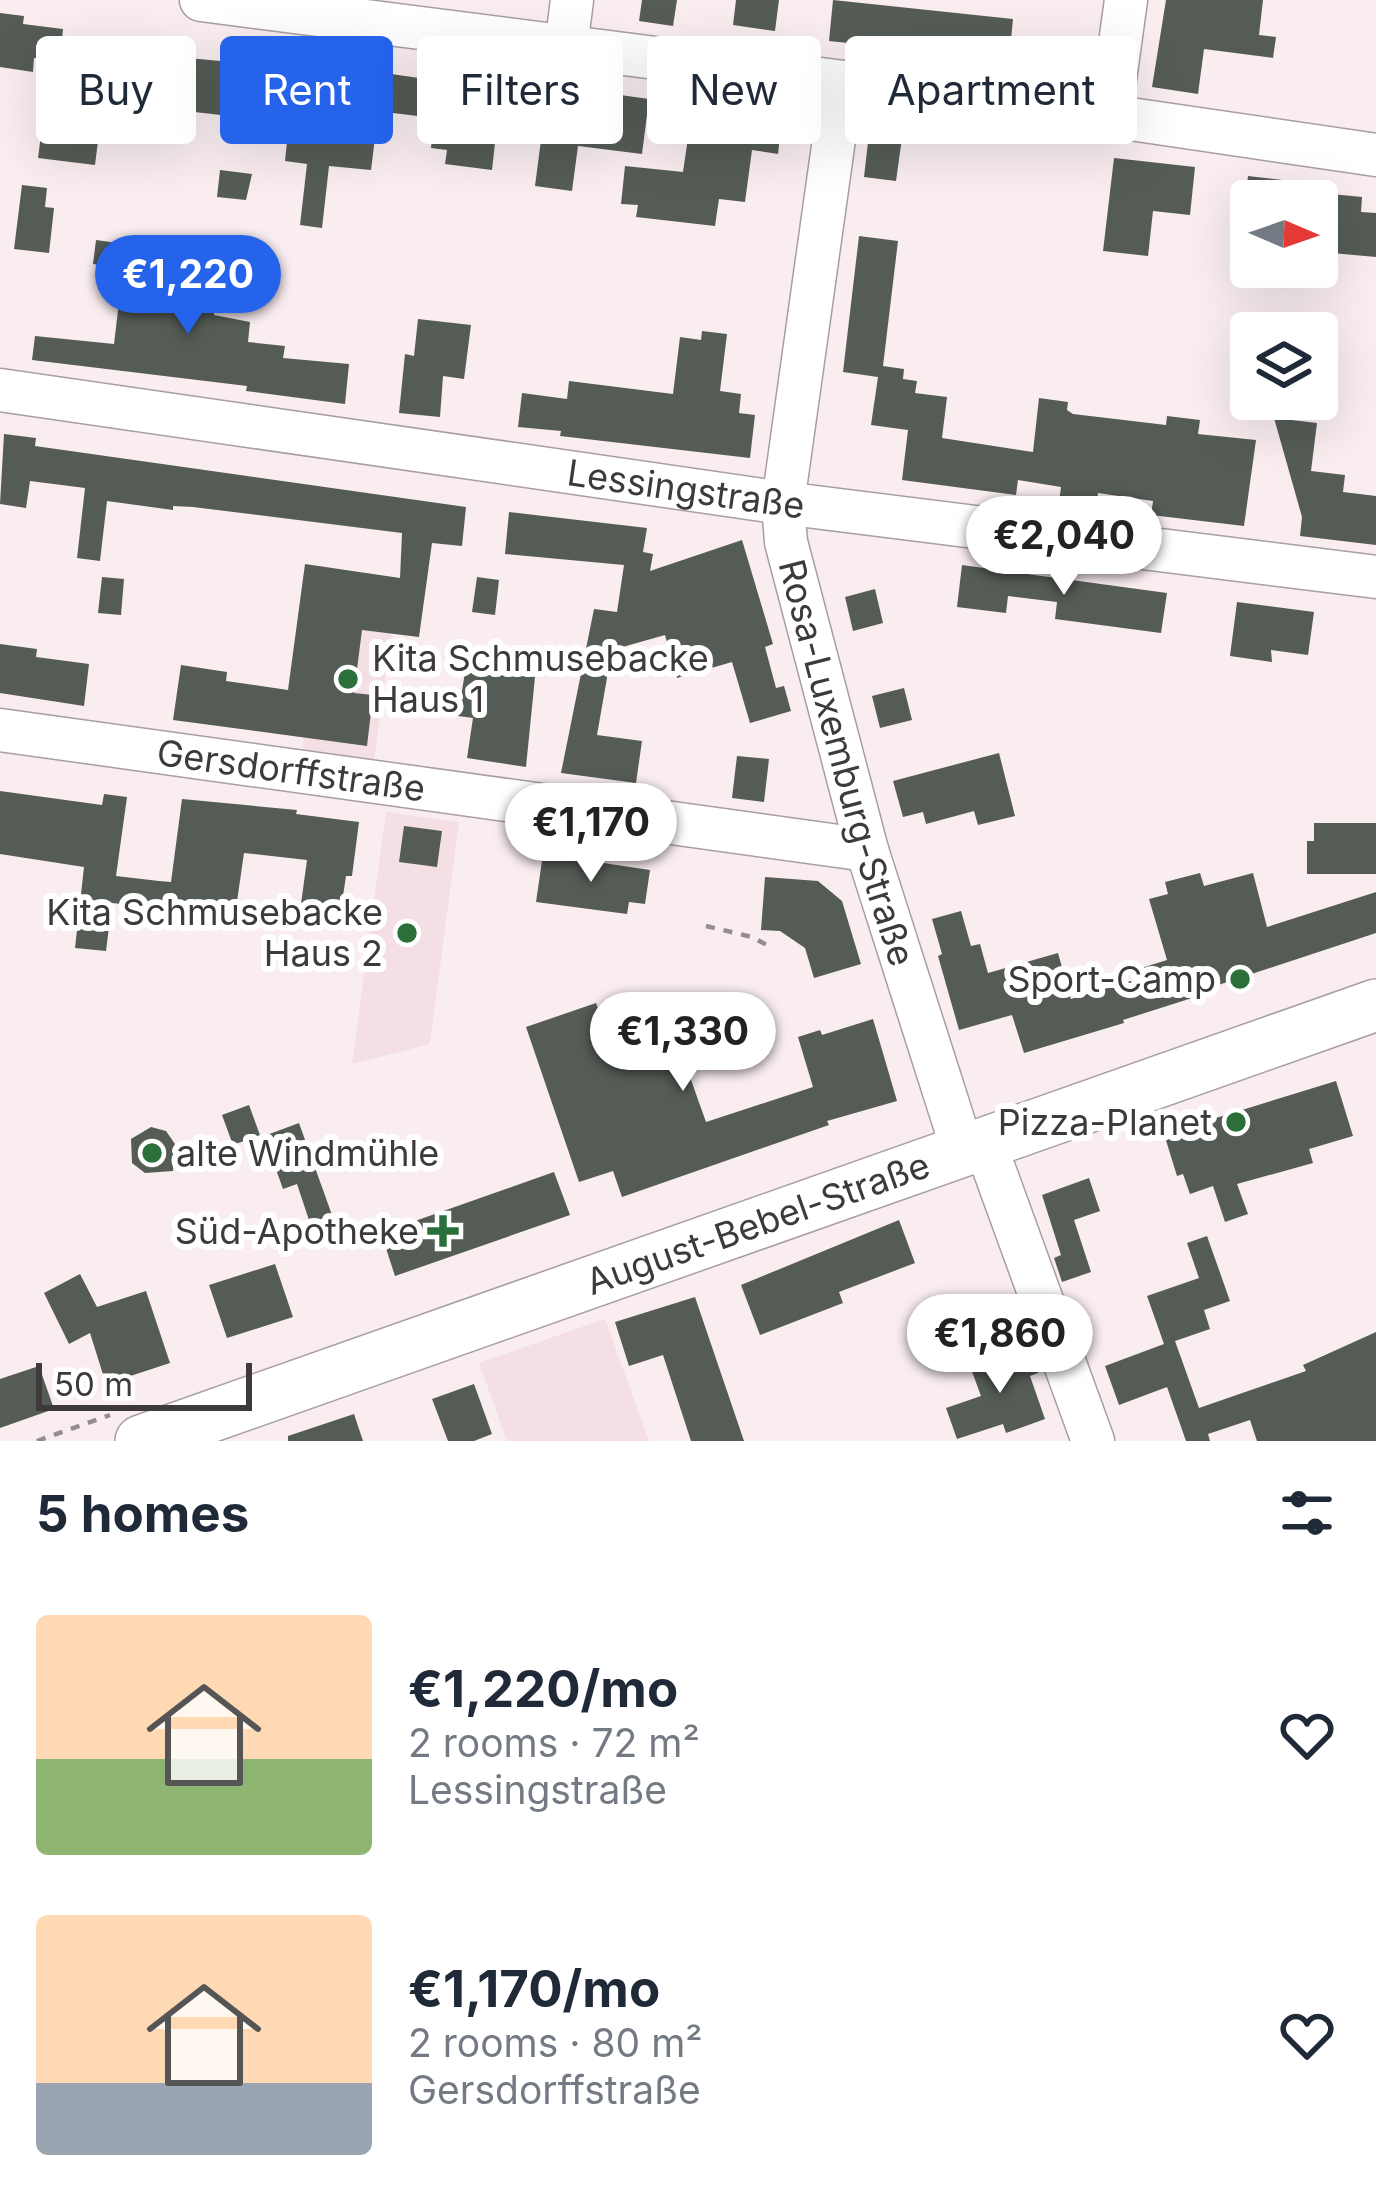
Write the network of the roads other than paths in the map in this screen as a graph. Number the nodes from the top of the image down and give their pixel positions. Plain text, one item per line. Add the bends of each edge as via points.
1 (201, 0) edge
2 (572, 0) edge
3 (1126, 0) edge
4 (481, 36) edge
5 (567, 36) edge
6 (1121, 36) edge
7 (623, 54) edge
8 (842, 82) junction
9 (845, 82) edge
10 (1137, 120) edge
11 (1376, 155) edge
12 (0, 390) edge
13 (783, 503) junction
14 (1376, 577) edge
15 (0, 730) edge
16 (867, 850) junction
17 (1376, 1005) edge
18 (974, 1148) junction
19 (141, 1441) edge
20 (1093, 1441) edge

1 - 4 street
2 - 5 street
3 - 6 street
7 - 8 street
8 - 9 street
8 - 13 street, Rosa-Luxemburg-Straße
10 - 11 street
12 - 13 street, Lessingstraße
13 - 14 street, Lessingstraße
13 - 16 street, Rosa-Luxemburg-Straße via 785,542
15 - 16 street, Gersdorffstraße
16 - 18 street, Rosa-Luxemburg-Straße
17 - 18 main road, August-Bebel-Straße
18 - 19 main road, August-Bebel-Straße
18 - 20 street, Rosa-Luxemburg-Straße

